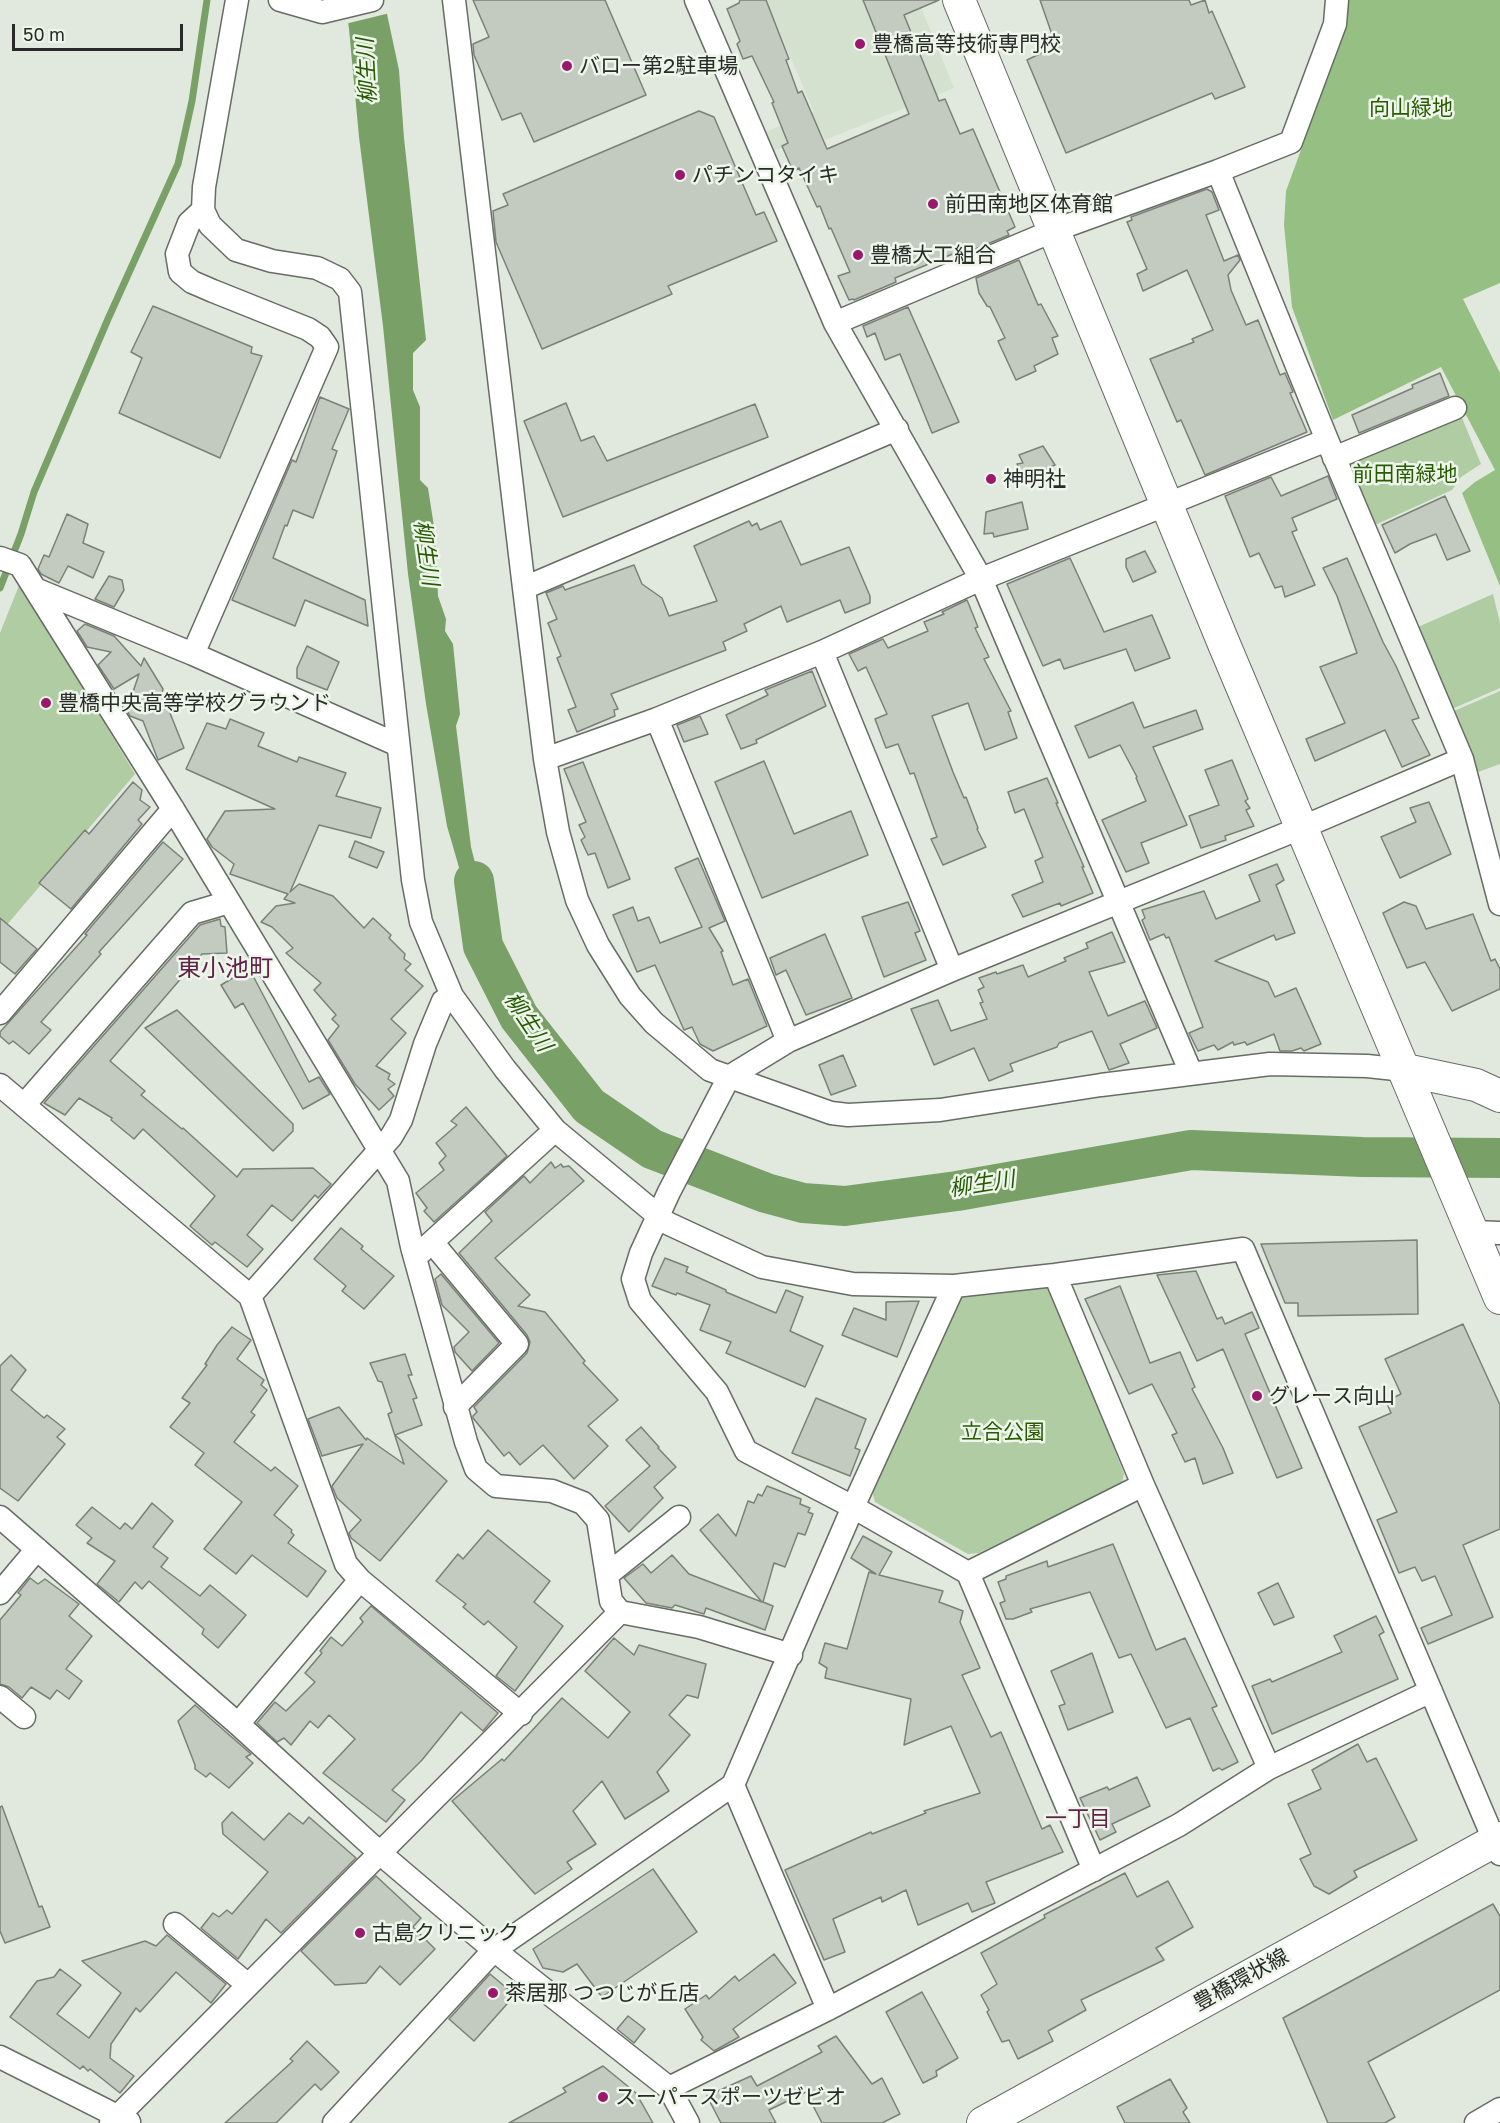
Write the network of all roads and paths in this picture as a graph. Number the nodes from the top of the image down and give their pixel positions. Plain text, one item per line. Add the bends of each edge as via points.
1 (237, 0) edge
2 (280, 0) edge
3 (372, 0) edge
4 (454, 0) edge
5 (696, 0) edge
6 (959, 0) edge
7 (1337, 0) edge
8 (1218, 171) junction
9 (203, 210) junction
10 (1055, 230) junction
11 (835, 323) junction
12 (1455, 408) dead end
13 (897, 429) junction
14 (1330, 449) junction
15 (1166, 504) junction
16 (10, 561) edge
17 (981, 579) junction
18 (524, 588) junction
19 (34, 589) junction
20 (822, 652) junction
21 (193, 654) junction
22 (657, 718) junction
23 (398, 745) junction
24 (545, 759) junction
25 (1462, 759) junction
26 (173, 809) junction
27 (1303, 827) junction
28 (1497, 877) edge
29 (229, 902) junction
30 (1118, 903) junction
31 (1500, 904) edge
32 (952, 970) junction
33 (452, 996) junction
34 (0, 1013) edge
35 (788, 1041) junction
36 (1191, 1073) junction
37 (729, 1077) junction
38 (1410, 1083) junction
39 (0, 1085) edge
40 (1500, 1096) edge
41 (24, 1105) junction
42 (555, 1130) junction
43 (380, 1152) junction
44 (658, 1216) junction
45 (1481, 1231) edge
46 (432, 1242) junction
47 (415, 1257) junction
48 (1055, 1275) junction
49 (954, 1286) junction
50 (250, 1296) junction
51 (1500, 1298) edge
52 (455, 1407) junction
53 (1143, 1485) junction
54 (853, 1507) junction
55 (0, 1517) edge
56 (679, 1517) dead end
57 (37, 1549) junction
58 (968, 1573) junction
59 (607, 1575) junction
60 (360, 1580) junction
61 (0, 1593) edge
62 (620, 1612) junction
63 (791, 1655) junction
64 (1431, 1691) junction
65 (0, 1697) edge
66 (521, 1714) junction
67 (24, 1717) dead end
68 (237, 1724) junction
69 (1269, 1768) junction
70 (733, 1785) junction
71 (1498, 1844) edge
72 (381, 1854) junction
73 (1094, 1870) junction
74 (175, 1924) dead end
75 (494, 1950) junction
76 (248, 1985) junction
77 (828, 2009) junction
78 (0, 2057) edge
79 (669, 2088) junction
80 (1500, 2109) edge
81 (119, 2121) edge
82 (334, 2123) edge
83 (688, 2123) edge
84 (983, 2123) edge
85 (1476, 2123) edge

1 - 9 street
2 - 3 street via 322,12
4 - 18 street
5 - 11 street
6 - 10 street
7 - 8 street via 1335,24 1291,142
8 - 10 street
8 - 14 street
9 - 21 street via 189,223 177,255 180,272 192,282 308,329 327,347
9 - 23 street via 210,225 236,250 317,268 340,279 350,292
10 - 11 street
10 - 15 street
11 - 13 street
12 - 14 street
13 - 17 street
13 - 18 street
14 - 15 street
14 - 25 street
15 - 17 street
15 - 27 street
16 - 19 street
17 - 20 street
17 - 30 street
18 - 24 street
19 - 21 street
19 - 26 street
20 - 22 street
20 - 32 street
21 - 23 street
22 - 24 street
22 - 35 street
23 - 33 street via 415,891 422,922
24 - 37 street via 558,832 577,900 609,963 654,1023 710,1070
25 - 27 street
25 - 28 street
26 - 29 street
26 - 34 street
27 - 30 street
27 - 38 street
28 - 31 street
29 - 41 street via 192,913
29 - 43 street
30 - 32 street
30 - 36 street
32 - 35 street
33 - 42 street
33 - 43 street via 443,1001 401,1120
35 - 37 street
36 - 37 street via 940,1110 848,1114 831,1113
36 - 38 street via 1270,1064 1367,1066
37 - 44 street
38 - 40 street via 1476,1085
38 - 45 street
39 - 41 street
41 - 50 street
42 - 44 street
42 - 46 street
43 - 47 street via 398,1181
43 - 50 street
44 - 49 street via 762,1267 853,1284
44 - 54 street via 633,1279 640,1301 717,1392 746,1451
45 - 51 street
46 - 47 street
46 - 52 street via 517,1344
47 - 52 street
48 - 49 street
48 - 53 street
48 - 64 street via 1243,1249
49 - 54 street
50 - 60 street via 346,1564
52 - 59 street via 476,1469 496,1486 552,1491 583,1503 598,1521
53 - 58 street
53 - 69 street
54 - 58 street
54 - 63 street
55 - 57 street
56 - 59 street
57 - 61 street
57 - 68 street
58 - 73 street
59 - 62 street via 611,1601
60 - 66 street
60 - 68 street
62 - 63 street via 699,1627
62 - 66 street
63 - 70 street
64 - 69 street
64 - 71 street
65 - 67 street
66 - 72 street
68 - 72 street
69 - 73 street via 1179,1825
70 - 75 street
70 - 77 street
71 - 84 street, 豊橋環状線
72 - 75 street
72 - 76 street
73 - 77 street
74 - 76 street
75 - 79 street
75 - 82 street
76 - 81 street
77 - 79 street
78 - 81 street
79 - 83 street
80 - 85 street

